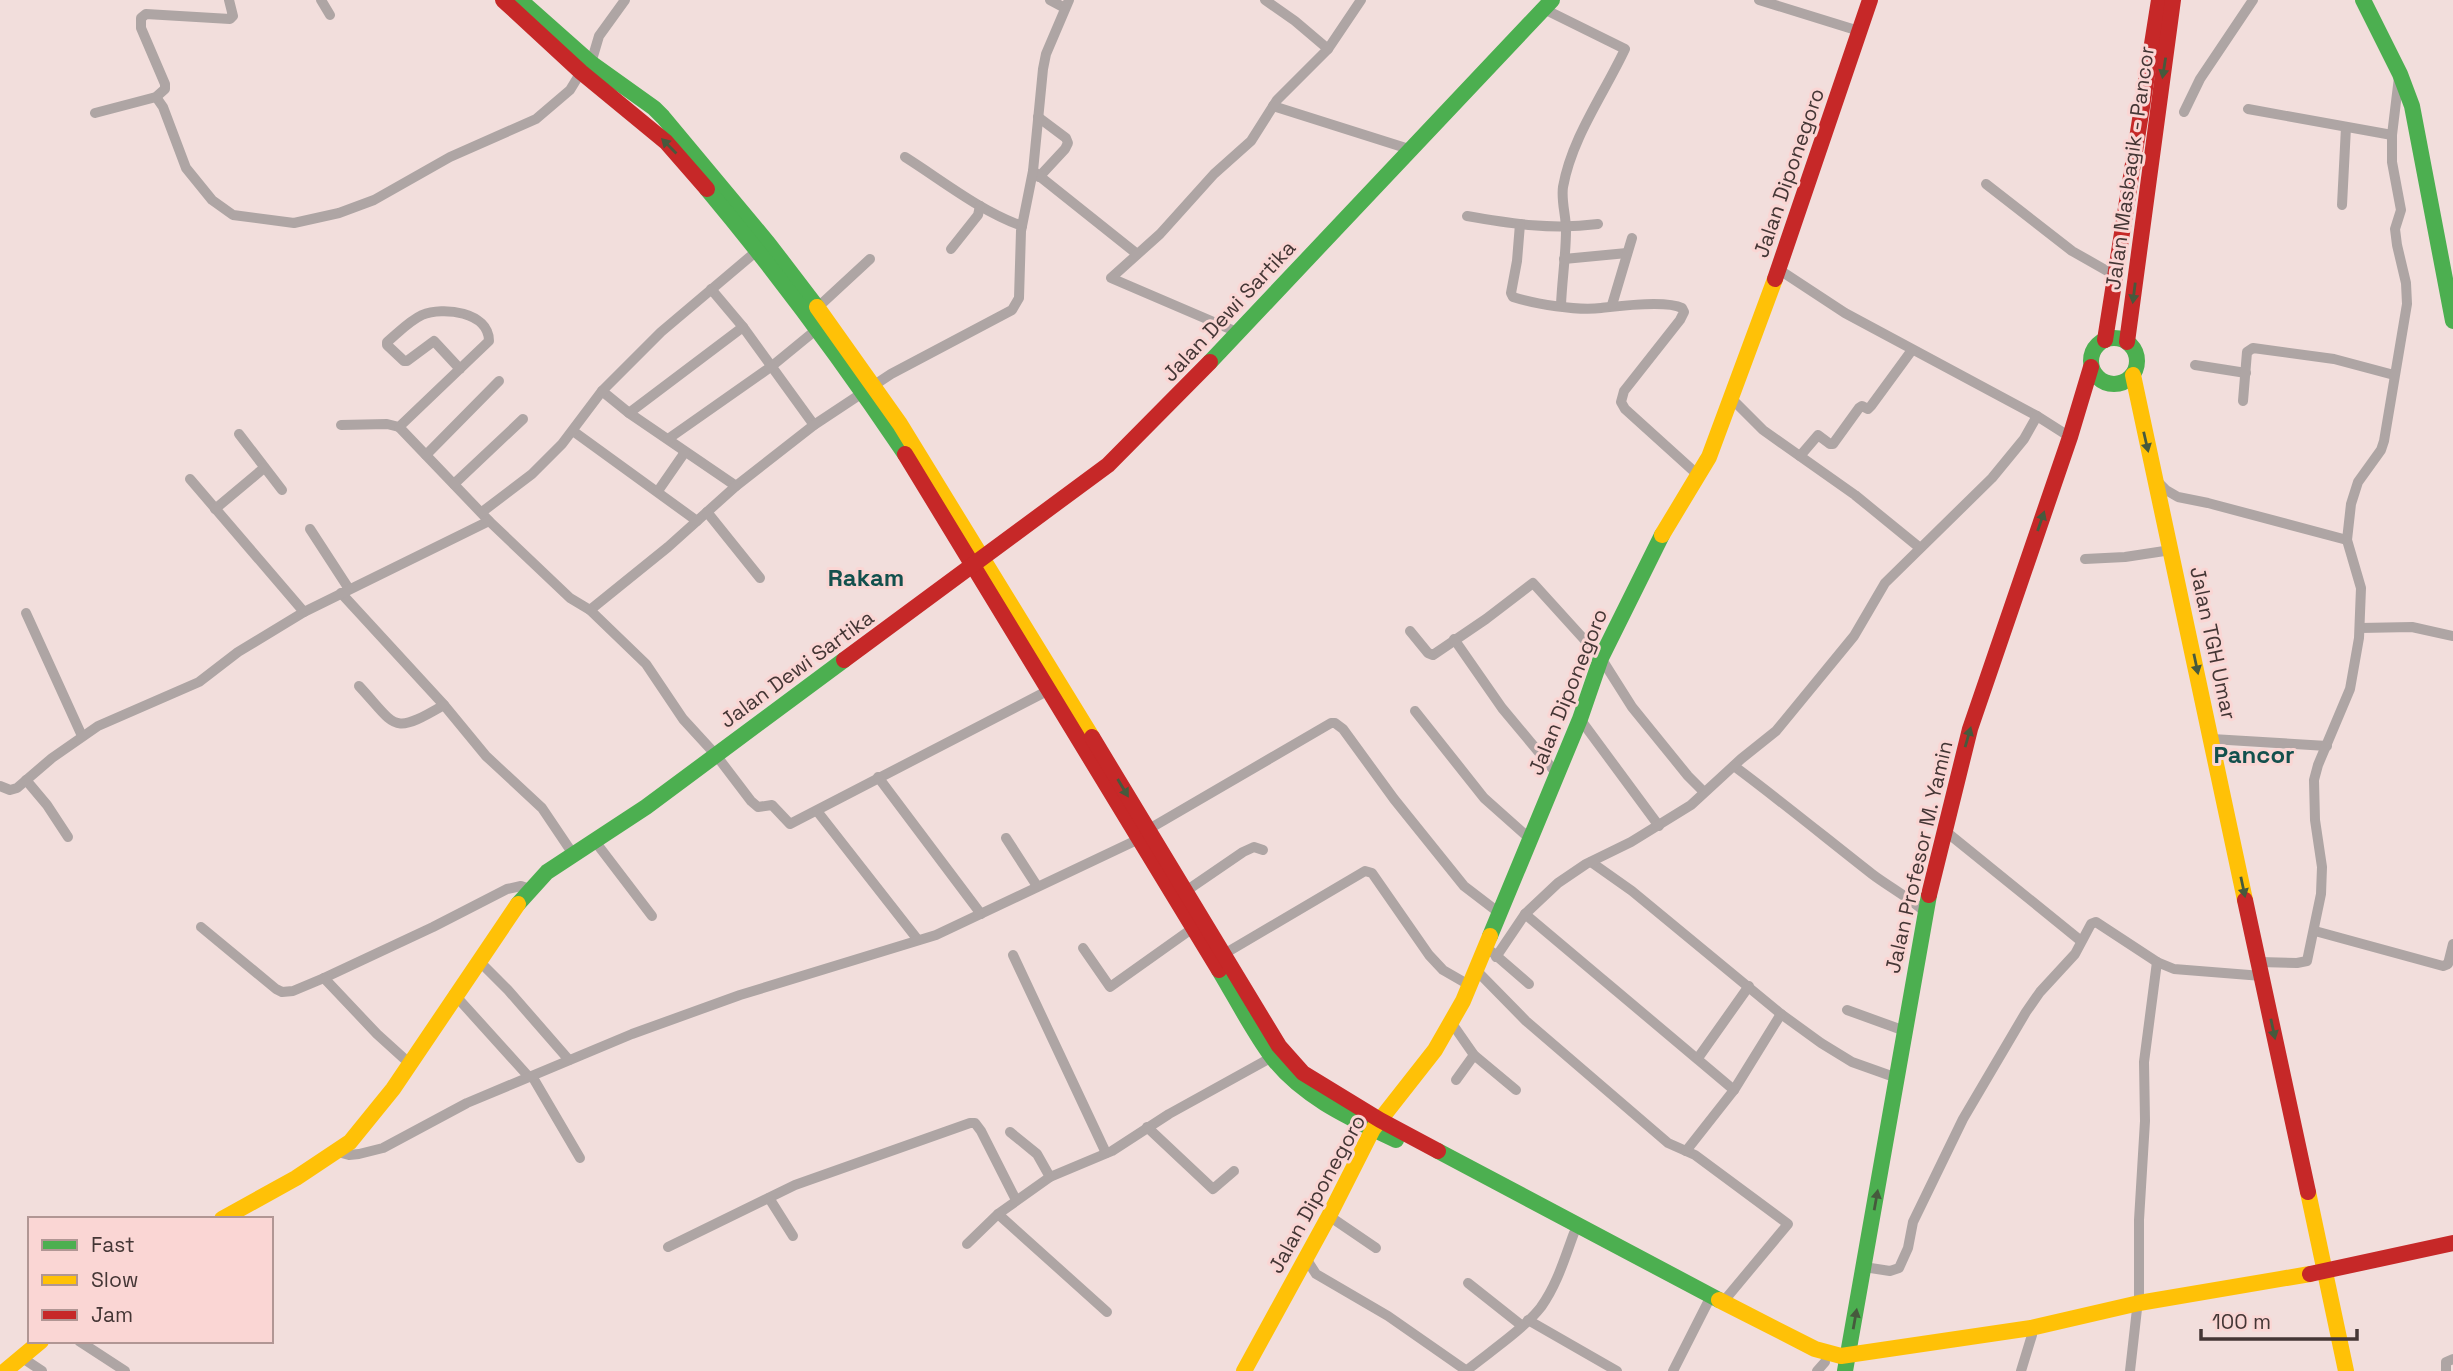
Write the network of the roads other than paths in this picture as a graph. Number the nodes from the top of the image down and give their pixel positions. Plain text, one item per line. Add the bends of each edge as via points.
1 (229, 0) edge
2 (321, 0) edge
3 (503, 0) edge
4 (520, 0) edge
5 (625, 0) edge
6 (1050, 0) edge
7 (1265, 0) edge
8 (1361, 0) edge
9 (1759, 0) edge
10 (1870, 0) edge
11 (2159, 0) edge
12 (2173, 0) edge
13 (2253, 0) edge
14 (2363, 0) edge
15 (1067, 4) edge
16 (1548, 5) edge
17 (330, 15) dead end
18 (1859, 31) junction
19 (1328, 49) junction
20 (586, 67) junction
21 (2400, 74) junction
22 (160, 93) junction
23 (630, 101) junction
24 (1273, 106) junction
25 (2248, 109) dead end
26 (2183, 112) dead end
27 (95, 113) dead end
28 (1038, 117) junction
29 (2346, 127) junction
30 (2392, 135) junction
31 (1409, 149) junction
32 (905, 157) dead end
33 (701, 171) junction
34 (1036, 174) junction
35 (1986, 184) dead end
36 (2342, 205) dead end
37 (980, 206) junction
38 (1467, 216) dead end
39 (1520, 224) junction
40 (1598, 224) dead end
41 (1022, 226) junction
42 (1566, 228) junction
43 (1632, 238) dead end
44 (951, 249) dead end
45 (758, 250) junction
46 (1627, 253) junction
47 (1137, 254) junction
48 (1564, 258) junction
49 (870, 259) dead end
50 (1778, 269) junction
51 (2116, 276) junction
52 (711, 289) junction
53 (1561, 305) junction
54 (1612, 305) junction
55 (817, 308) junction
56 (2453, 321) edge
57 (822, 325) junction
58 (743, 327) junction
59 (1237, 332) junction
60 (2105, 340) junction
61 (2127, 342) junction
62 (1912, 350) junction
63 (2195, 365) dead end
64 (772, 366) junction
65 (2091, 367) junction
66 (460, 369) junction
67 (2246, 373) junction
68 (2133, 375) junction
69 (2394, 375) junction
70 (499, 381) dead end
71 (868, 388) junction
72 (602, 391) junction
73 (1732, 399) junction
74 (2243, 401) dead end
75 (629, 413) junction
76 (2038, 416) junction
77 (523, 419) dead end
78 (341, 425) dead end
79 (814, 425) junction
80 (399, 427) junction
81 (573, 431) junction
82 (239, 434) dead end
83 (2070, 437) junction
84 (668, 439) junction
85 (685, 452) junction
86 (426, 455) junction
87 (1800, 456) junction
88 (264, 468) junction
89 (1698, 475) junction
90 (2155, 478) junction
91 (190, 479) dead end
92 (454, 484) junction
93 (736, 486) junction
94 (282, 490) dead end
95 (658, 491) junction
96 (215, 509) junction
97 (707, 512) junction
98 (485, 517) junction
99 (697, 521) junction
100 (310, 529) dead end
101 (2347, 540) junction
102 (1920, 548) junction
103 (2171, 550) junction
104 (2085, 559) dead end
105 (978, 561) junction
106 (760, 578) dead end
107 (345, 591) junction
108 (590, 610) junction
109 (26, 612) dead end
110 (304, 612) junction
111 (2360, 628) junction
112 (1410, 631) dead end
113 (2453, 636) edge
114 (1454, 639) junction
115 (1601, 658) junction
116 (359, 686) dead end
117 (1056, 695) junction
118 (444, 705) junction
119 (1415, 711) dead end
120 (1580, 719) junction
121 (82, 736) junction
122 (2212, 740) junction
123 (2327, 746) junction
124 (716, 755) junction
125 (1734, 766) junction
126 (1557, 774) junction
127 (878, 777) junction
128 (26, 780) junction
129 (0, 786) edge
130 (1704, 792) junction
131 (817, 811) junction
132 (1659, 826) junction
133 (1944, 830) junction
134 (1144, 834) junction
135 (68, 837) dead end
136 (1006, 838) dead end
137 (1529, 838) junction
138 (594, 840) junction
139 (1263, 850) dead end
140 (573, 853) junction
141 (1591, 863) junction
142 (1038, 886) junction
143 (530, 889) junction
144 (1186, 891) junction
145 (1498, 912) junction
146 (1925, 912) junction
147 (981, 914) junction
148 (1525, 914) junction
149 (652, 916) dead end
150 (201, 927) dead end
151 (1194, 928) junction
152 (2315, 931) junction
153 (918, 940) junction
154 (1490, 940) junction
155 (2081, 941) junction
156 (2453, 944) edge
157 (1083, 948) dead end
158 (1013, 955) dead end
159 (1219, 957) junction
160 (1496, 957) junction
161 (478, 960) junction
162 (2157, 961) junction
163 (2261, 969) junction
164 (324, 978) junction
165 (1473, 978) junction
166 (1530, 984) dead end
167 (1749, 986) junction
168 (454, 994) junction
169 (1847, 1010) dead end
170 (1782, 1014) junction
171 (1451, 1022) junction
172 (1905, 1031) junction
173 (1474, 1055) junction
174 (1272, 1057) junction
175 (1698, 1058) junction
176 (569, 1060) junction
177 (409, 1063) junction
178 (530, 1077) junction
179 (1897, 1078) junction
180 (1456, 1080) dead end
181 (1516, 1090) dead end
182 (1734, 1090) junction
183 (1377, 1125) junction
184 (1147, 1127) junction
185 (1010, 1132) dead end
186 (1686, 1151) junction
187 (338, 1152) junction
188 (1106, 1153) junction
189 (580, 1158) dead end
190 (1234, 1171) dead end
191 (1050, 1177) junction
192 (769, 1198) junction
193 (1016, 1200) junction
194 (998, 1214) junction
195 (1329, 1216) junction
196 (225, 1217) edge
197 (1574, 1233) junction
198 (793, 1236) dead end
199 (2453, 1243) edge
200 (967, 1244) dead end
201 (668, 1247) dead end
202 (1376, 1248) dead end
203 (1305, 1257) junction
204 (1864, 1267) junction
205 (2325, 1271) junction
206 (1468, 1283) dead end
207 (1715, 1302) junction
208 (2138, 1306) junction
209 (1107, 1312) dead end
210 (2095, 1318) junction
211 (1525, 1323) junction
212 (2032, 1335) junction
213 (38, 1343) edge
214 (82, 1343) edge
215 (21, 1357) junction
216 (2453, 1359) edge
217 (1846, 1364) edge
218 (1821, 1366) edge
219 (1462, 1370) edge
220 (5, 1371) edge
221 (42, 1371) edge
222 (125, 1371) edge
223 (1244, 1371) edge
224 (1617, 1371) edge
225 (1673, 1371) edge
226 (2021, 1371) edge
227 (2130, 1371) edge
228 (2346, 1371) edge
229 (2446, 1371) edge

1 - 22 street via 230,19 146,14 141,18 165,84
2 - 17 street
3 - 20 main road
4 - 20 main road
5 - 20 street via 599,36
6 - 15 street
7 - 19 street
8 - 19 street
9 - 18 street
10 - 18 main road, Jalan Diponegoro
11 - 51 main road, Jalan Masbagik - Pancor
12 -> 61 main road, Jalan Masbagik - Pancor
13 - 26 street
14 - 21 main road
15 - 28 street via 1046,54
16 - 31 main road, Jalan Dewi Sartika
16 - 42 street via 1625,49 1570,161 1562,196
18 - 50 main road, Jalan Diponegoro
19 - 24 street
20 - 22 street via 570,90 536,119 450,158 374,200 294,223 233,215 212,200 186,169
20 - 23 main road
21 - 30 street
21 - 56 main road via 2415,116
22 - 27 street
33 -> 23 main road via 645,123
23 - 33 main road via 654,108
24 - 31 street
24 - 47 street via 1251,141
25 - 29 street
28 - 34 street
28 - 34 street via 1068,144
29 - 30 street
29 - 36 street
30 - 69 street via 2401,210 2395,229 2407,292
31 - 59 main road, Jalan Dewi Sartika
32 - 37 street
33 - 45 main road
33 - 55 main road
34 - 41 street
34 - 47 street
35 - 51 street via 2072,251
37 - 41 street
37 - 44 street
38 - 39 street
39 - 42 street
39 - 53 street via 1512,296
40 - 42 street
41 - 71 street via 1016,306
42 - 48 street
43 - 46 street
45 - 52 street
45 - 57 main road
46 - 48 street
46 - 54 street
47 - 59 street via 1111,278
48 - 53 street
49 - 55 street
50 - 62 street
50 - 73 main road, Jalan Diponegoro
51 - 60 main road, Jalan Masbagik - Pancor
52 - 58 street
52 - 72 street
53 - 54 street
54 - 89 street via 1668,305 1684,310 1624,391 1621,402
55 - 57 main road
57 - 64 street
57 - 71 main road
58 - 64 street
58 - 75 street
59 - 105 main road, Jalan Dewi Sartika via 1108,465
60 - 61 main road
60 - 65 main road via 2092,354
61 - 68 main road via 2137,358
62 - 76 street
62 - 87 street via 1871,406 1859,408 1833,444 1818,435
63 - 67 street
64 - 79 street
64 - 84 street
65 - 68 main road via 2109,384 2122,383
65 - 83 main road, Jalan Profesor M. Yamin
66 - 66 street via 489,341 485,327 469,316 434,311 414,319 387,342 404,361 434,341
66 - 80 street
67 - 69 street via 2247,352 2253,348 2334,359
67 - 74 street
68 -> 90 main road, Jalan TGH Umar
69 - 101 street via 2384,441 2354,492
70 - 86 street
71 - 79 street
71 - 105 main road via 915,469
72 - 75 street
72 - 81 street
73 - 87 street via 1763,430
73 - 89 main road, Jalan Diponegoro
75 - 84 street
76 - 83 street
76 - 102 street via 2009,459
77 - 92 street
78 - 80 street
79 - 93 street
80 - 86 street
81 - 95 street
81 - 98 street
82 - 88 street
133 -> 83 main road, Jalan Profesor M. Yamin via 1970,729
84 - 85 street
85 - 93 street
85 - 95 street
86 - 92 street
87 - 102 street
88 - 94 street
88 - 96 street
89 - 115 main road, Jalan Diponegoro via 1654,548
90 - 101 street via 2178,497
90 - 103 main road, Jalan TGH Umar
91 - 96 street
92 - 98 street
93 - 97 street
95 - 99 street
96 - 110 street
97 - 99 street
97 - 106 street
98 - 107 street
98 - 108 street via 570,598
99 - 108 street
100 - 107 street
101 - 111 street via 2360,578
102 - 125 street via 1885,583 1854,636 1776,731
103 - 104 street
103 -> 122 main road, Jalan TGH Umar
105 - 117 main road
105 - 124 main road, Jalan Dewi Sartika
107 - 110 street
107 - 118 street
108 - 124 street via 646,664 683,719
109 - 121 street
110 - 121 street via 199,682
111 - 113 street via 2412,627
111 - 123 street via 2350,689
112 - 114 street via 1430,655
114 - 115 street via 1533,583
114 - 126 street via 1502,708
115 - 120 main road, Jalan Diponegoro
115 - 130 street via 1632,707
116 - 118 street via 393,723 401,725
117 - 127 street
117 - 134 main road
118 - 140 street via 486,756 542,808
119 - 137 street via 1484,798
120 - 126 main road, Jalan Diponegoro
120 - 132 street
121 - 128 street
122 - 123 street
122 -> 163 main road, Jalan TGH Umar
123 - 152 street via 2313,788 2322,867
124 - 131 street via 756,806 772,805 790,824
124 - 138 main road, Jalan Dewi Sartika
125 - 130 street
125 - 146 street
126 - 137 main road, Jalan Diponegoro
127 - 131 street
127 - 147 street
128 - 129 street via 13,790
128 - 135 street
130 - 132 street
131 - 153 street
132 - 141 street
133 - 146 main road, Jalan Profesor M. Yamin
133 - 155 street
134 - 142 street
134 - 144 main road
134 - 145 street via 1335,723 1464,886
134 - 151 main road
136 - 142 street
137 - 145 main road, Jalan Diponegoro
138 - 140 main road, Jalan Dewi Sartika
138 - 149 street
139 - 144 street via 1254,847 1243,852
140 - 143 main road, Jalan Dewi Sartika
141 - 148 street via 1558,883
141 - 167 street
142 - 147 street
143 - 161 main road, Jalan Dewi Sartika
143 - 164 street via 521,886 498,893
144 - 159 main road
145 - 154 main road, Jalan Diponegoro
146 - 172 main road, Jalan Profesor M. Yamin
147 - 153 street
148 - 160 street
148 - 175 street
150 - 164 street via 282,992
151 - 157 street via 1110,987
151 - 159 main road
152 - 156 street via 2443,966 2448,964
152 - 163 street via 2305,962
153 - 176 street via 740,995
154 - 160 street
154 - 165 main road, Jalan Diponegoro
155 - 162 street via 2096,922
155 - 204 street via 2026,1012 1963,1119 1913,1222 1899,1268
158 - 188 street
159 - 165 street via 1365,871 1372,873 1443,970
159 - 174 main road
159 - 183 main road via 1293,1064
160 - 166 street
161 - 168 main road, Jalan Dewi Sartika
161 - 176 street
162 - 163 street via 2175,969
162 - 208 street via 2144,1062
163 -> 205 main road, Jalan TGH Umar
164 - 177 street
165 - 171 main road, Jalan Diponegoro
165 - 186 street via 1668,1143
167 - 170 street
167 - 175 street
168 - 177 main road, Jalan Dewi Sartika
168 - 178 street
169 - 172 street
170 - 179 street via 1839,1055
170 - 182 street
171 - 173 street
171 - 183 main road, Jalan Diponegoro
172 - 179 main road, Jalan Profesor M. Yamin
173 - 180 street
173 - 181 street
174 - 183 main road via 1298,1085
174 - 184 street
175 - 182 street
176 - 178 street
177 - 187 main road, Jalan Dewi Sartika via 370,1119
178 - 187 street via 455,1108 383,1148 349,1155
178 - 189 street
204 -> 179 main road, Jalan Profesor M. Yamin
182 - 186 street
183 - 195 main road, Jalan Diponegoro
183 - 197 main road
183 - 207 main road
184 - 188 street
184 - 190 street via 1213,1189
185 - 191 street via 1037,1154
186 - 207 street via 1788,1224
187 - 196 main road, Jalan Dewi Sartika
188 - 191 street
191 - 193 street
192 - 193 street via 840,1167 973,1123
192 - 198 street
192 - 201 street
193 - 194 street
194 - 200 street
194 - 209 street
195 - 202 street
195 - 203 main road, Jalan Diponegoro
197 - 207 main road
197 - 211 street via 1547,1296
199 - 205 main road
203 - 219 street via 1316,1274 1352,1293
203 - 223 main road, Jalan Diponegoro
217 -> 204 main road, Jalan Profesor M. Yamin
205 - 208 main road via 2290,1285
205 - 228 main road, Jalan TGH Umar
206 - 211 street
207 - 217 main road
207 - 218 main road
207 - 225 street
208 - 210 main road
208 - 227 street
210 - 212 main road
210 - 217 main road
211 - 219 street
211 - 224 street
212 - 217 main road
212 - 226 street
213 - 215 main road
214 - 222 street
215 - 220 main road
215 - 221 street
216 - 229 street via 2446,1362
217 - 218 main road

